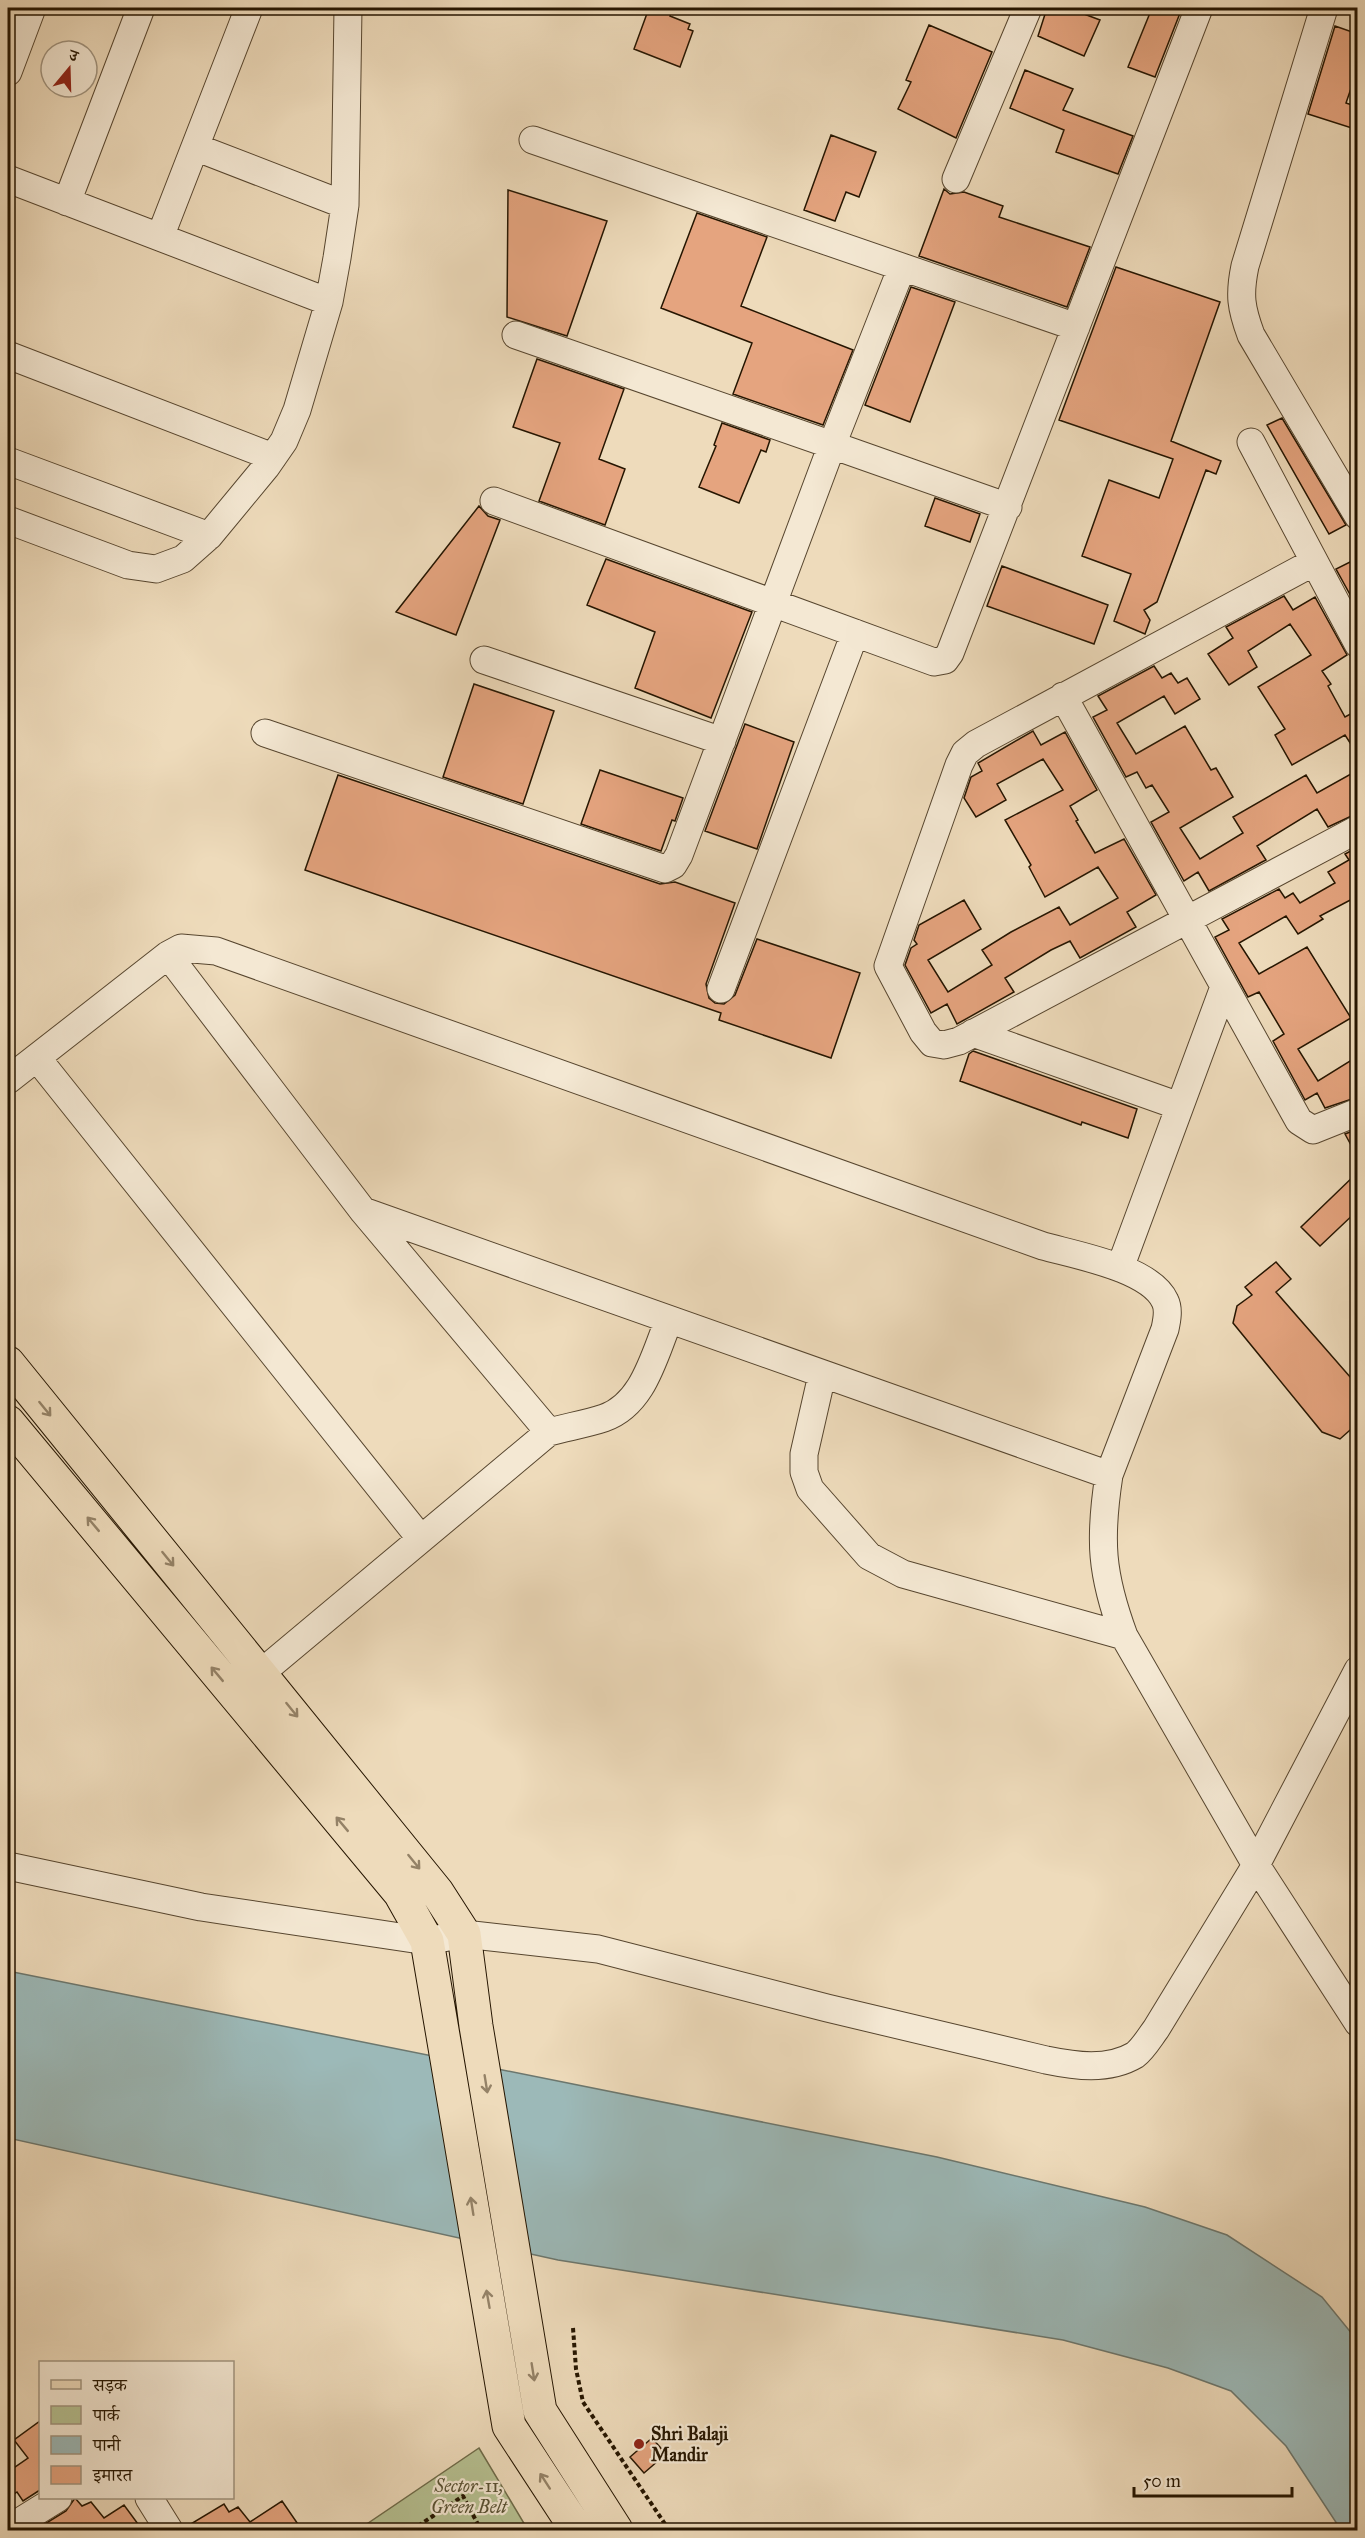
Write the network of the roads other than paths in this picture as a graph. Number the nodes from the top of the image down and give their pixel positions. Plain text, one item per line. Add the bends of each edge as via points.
1 (32, 8) edge
2 (141, 8) edge
3 (249, 8) edge
4 (348, 8) edge
5 (1028, 8) edge
6 (1199, 8) edge
7 (1324, 8) edge
8 (8, 72) edge
9 (533, 140) dead end
10 (195, 147) junction
11 (8, 179) edge
12 (956, 179) dead end
13 (67, 202) junction
14 (345, 205) junction
15 (160, 237) junction
16 (902, 267) junction
17 (329, 302) junction
18 (1076, 327) junction
19 (516, 335) dead end
20 (8, 356) edge
21 (1251, 442) dead end
22 (831, 445) junction
23 (273, 457) junction
24 (8, 461) edge
25 (494, 501) dead end
26 (1008, 507) junction
27 (1358, 516) edge
28 (8, 520) edge
29 (208, 536) junction
30 (1314, 562) junction
31 (773, 604) junction
32 (855, 633) junction
33 (1358, 644) edge
34 (484, 660) dead end
35 (1063, 696) junction
36 (265, 733) dead end
37 (722, 741) junction
38 (1358, 829) edge
39 (1186, 919) junction
40 (168, 955) junction
41 (1224, 987) junction
42 (721, 989) dead end
43 (973, 1033) junction
44 (37, 1058) junction
45 (8, 1080) edge
46 (1179, 1106) junction
47 (1358, 1112) edge
48 (363, 1211) junction
49 (1120, 1268) junction
50 (669, 1320) junction
51 (8, 1363) edge
52 (822, 1375) junction
53 (8, 1422) edge
54 (549, 1432) junction
55 (1109, 1474) junction
56 (421, 1539) junction
57 (1124, 1636) junction
58 (261, 1673) junction
59 (1353, 1686) edge
60 (1256, 1865) junction
61 (8, 1866) edge
62 (464, 1934) junction
63 (427, 1941) junction
64 (1357, 2020) edge
65 (56, 2499) edge
66 (150, 2499) edge
67 (8, 2529) edge
68 (167, 2530) edge
69 (577, 2530) edge
70 (616, 2530) edge

1 - 8 street
2 - 13 street
3 - 10 street
4 - 14 street
5 - 12 street
6 - 18 street
7 - 27 street via 1245,266 1241,308 1251,335
9 - 16 street
10 - 14 street
10 - 15 street
11 - 13 street
13 - 15 street
14 - 17 street
15 - 17 street
16 - 18 street
16 - 22 street
17 - 23 street via 297,410
18 - 26 street
19 - 22 street
20 - 23 street
21 - 30 street
22 - 26 street
22 - 31 street
23 - 29 street
24 - 29 street
25 - 31 street
26 - 32 street via 945,660 934,662
28 - 29 street via 128,565 156,569 183,559
30 - 33 street
30 - 35 street
31 - 32 street
31 - 37 street
32 - 42 street
34 - 37 street
35 - 39 street
35 - 43 street via 965,753 890,956 888,966 893,978 932,1043 944,1045
36 - 37 street via 665,869 679,855
38 - 39 street
39 - 41 street
39 - 43 street
40 - 44 street
40 - 48 street
40 - 49 street via 182,948 216,951 1042,1246
41 - 46 street
41 - 47 street via 1299,1122 1313,1131
43 - 46 street
44 - 45 street
44 - 56 street
46 - 49 street
48 - 50 street
48 - 54 street
49 - 55 street via 1150,1283 1165,1300 1167,1314 1165,1329
50 - 52 street
50 - 54 street via 640,1390 627,1405 606,1417
51 -> 58 main road
52 - 55 street
52 - 57 street via 804,1454 804,1472 810,1489 869,1556 903,1574
63 -> 53 main road via 400,1893
54 - 56 street
55 - 57 street via 1102,1556 1109,1595
56 - 58 street
57 - 60 street
58 -> 62 main road via 437,1892
59 - 60 street
60 - 62 street via 1156,2029 1137,2054 1112,2065 1076,2066 1046,2060 598,1949
60 - 64 street
61 - 63 street via 201,1907
62 - 63 street
62 -> 70 main road via 540,2411
69 -> 63 main road via 510,2426
65 - 67 street
66 - 68 street

